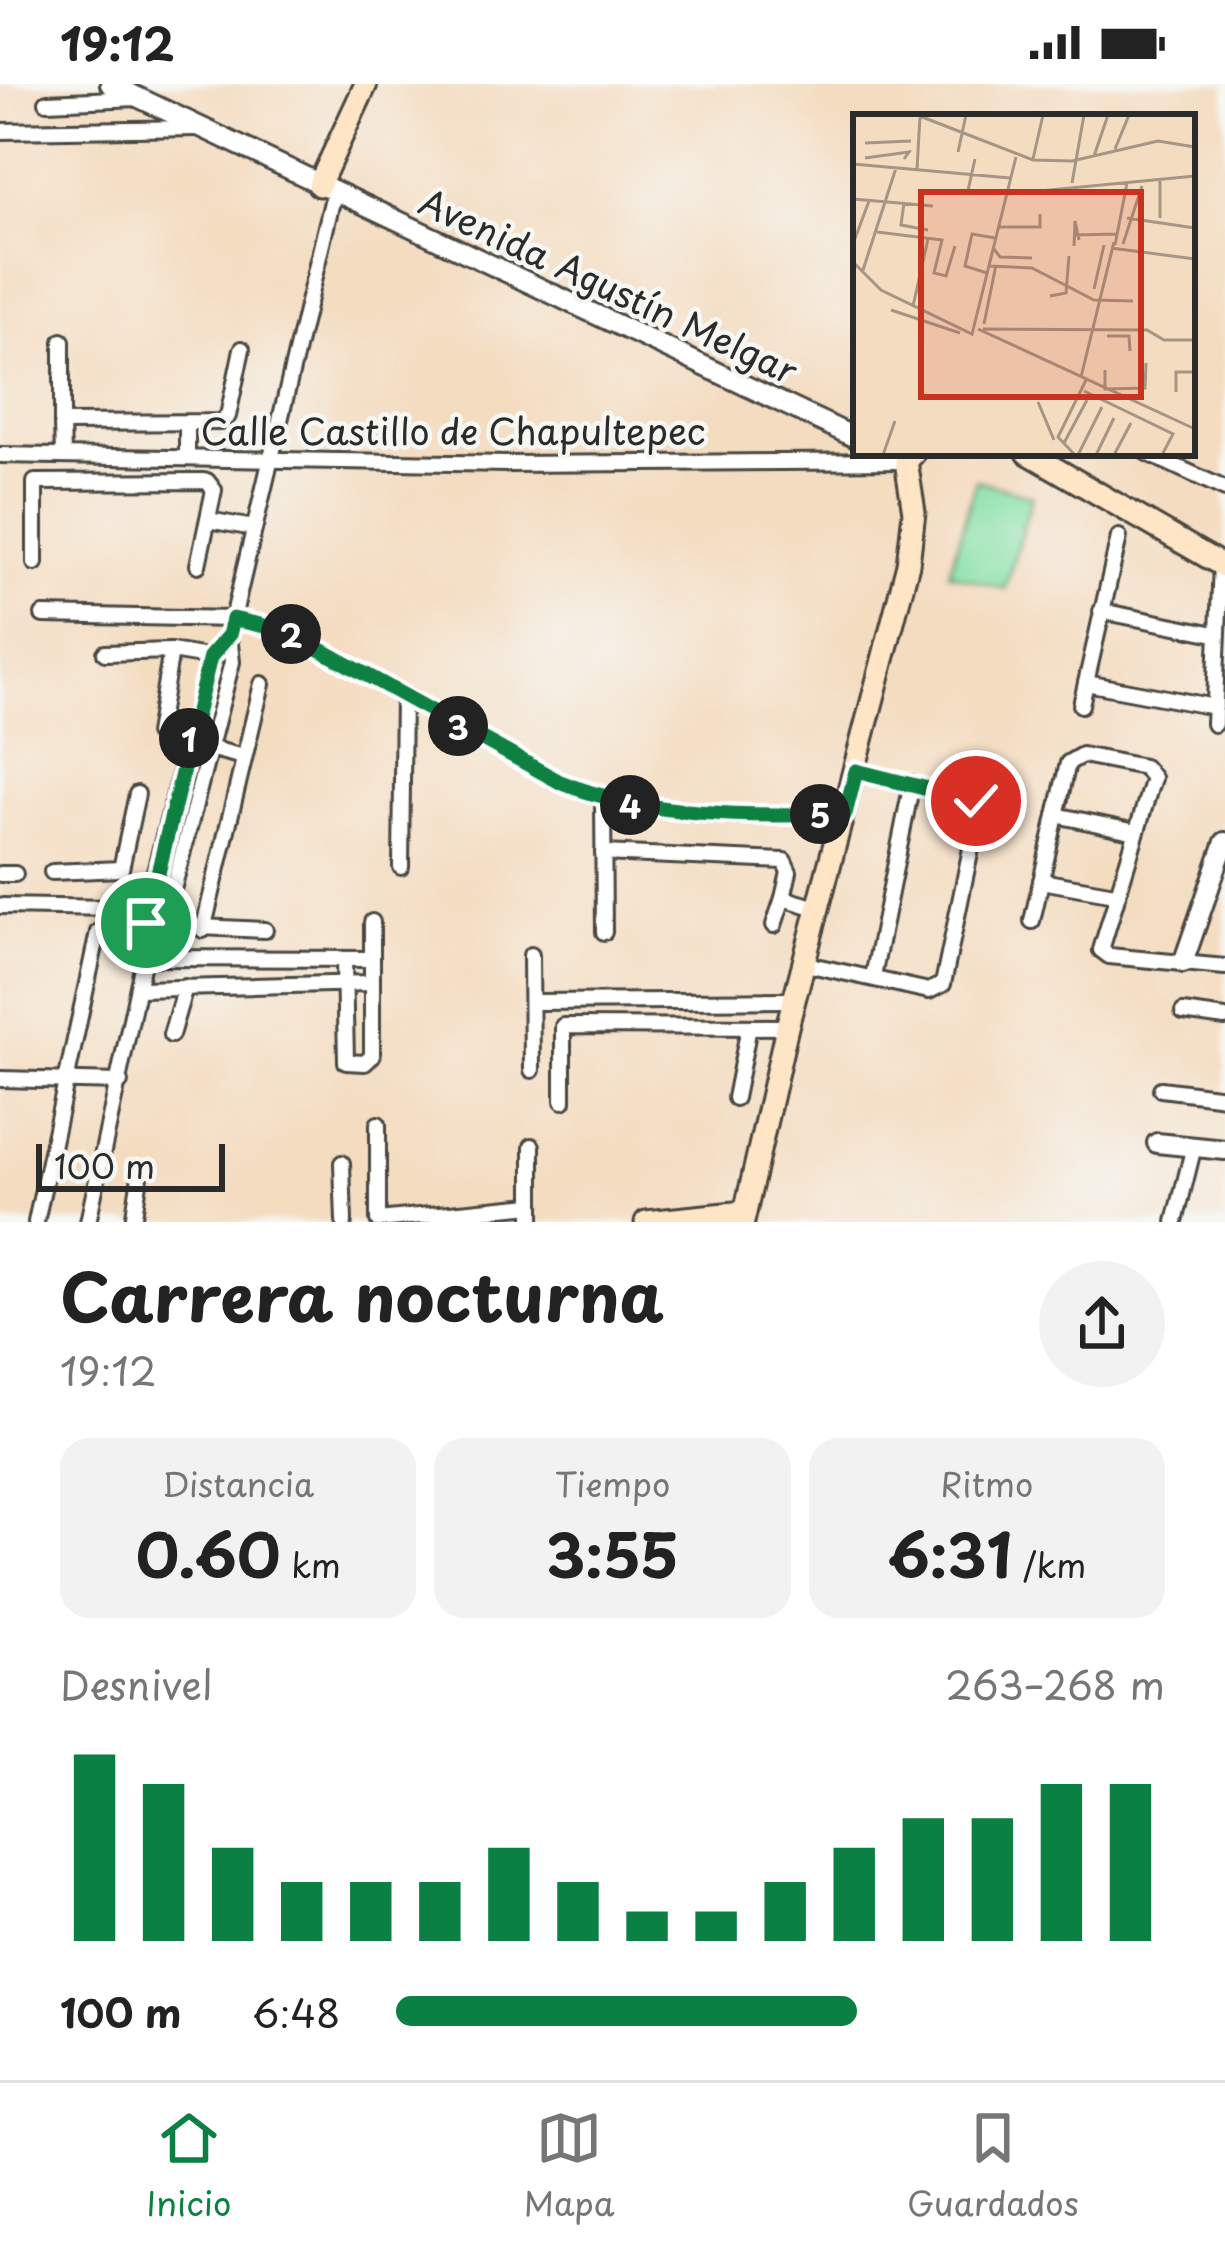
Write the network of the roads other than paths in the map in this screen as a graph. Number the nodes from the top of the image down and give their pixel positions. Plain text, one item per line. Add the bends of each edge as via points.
1 (110, 84) edge
2 (352, 84) edge
3 (366, 84) edge
4 (138, 98) junction
5 (47, 102) dead end
6 (199, 128) junction
7 (0, 131) edge
8 (320, 185) junction
9 (62, 340) dead end
10 (242, 349) dead end
11 (62, 423) junction
12 (187, 423) junction
13 (853, 436) edge
14 (0, 455) edge
15 (34, 455) junction
16 (63, 456) junction
17 (903, 456) edge
18 (1033, 456) edge
19 (1154, 456) edge
20 (187, 458) junction
21 (270, 460) junction
22 (35, 482) junction
23 (1225, 489) edge
24 (208, 520) junction
25 (254, 528) junction
26 (1119, 537) dead end
27 (35, 562) dead end
28 (198, 565) dead end
29 (1223, 566) edge
30 (1101, 611) junction
31 (43, 615) dead end
32 (233, 619) junction
33 (1215, 634) junction
34 (229, 635) junction
35 (171, 651) junction
36 (105, 653) dead end
37 (210, 657) junction
38 (232, 662) junction
39 (1086, 683) junction
40 (262, 684) dead end
41 (403, 695) junction
42 (1081, 705) dead end
43 (1215, 706) junction
44 (1214, 724) dead end
45 (157, 734) dead end
46 (209, 748) junction
47 (243, 757) junction
48 (856, 771) junction
49 (911, 783) junction
50 (137, 794) dead end
51 (604, 800) junction
52 (845, 814) junction
53 (1056, 815) junction
54 (1136, 832) junction
55 (1225, 842) edge
56 (603, 853) junction
57 (401, 867) dead end
58 (52, 872) dead end
59 (91, 873) junction
60 (1041, 881) junction
61 (1115, 894) junction
62 (783, 898) junction
63 (0, 906) edge
64 (88, 906) junction
65 (146, 906) junction
66 (168, 909) junction
67 (820, 909) junction
68 (1032, 921) dead end
69 (372, 922) dead end
70 (153, 924) junction
71 (775, 925) dead end
72 (203, 930) junction
73 (265, 931) dead end
74 (98, 932) dead end
75 (604, 932) dead end
76 (145, 952) junction
77 (531, 955) dead end
78 (344, 959) junction
79 (371, 959) junction
80 (1183, 963) junction
81 (806, 964) junction
82 (1225, 967) edge
83 (873, 977) junction
84 (345, 983) junction
85 (371, 983) junction
86 (184, 987) junction
87 (139, 989) junction
88 (795, 1000) junction
89 (534, 1002) junction
90 (563, 1002) junction
91 (1183, 1012) dead end
92 (1225, 1018) edge
93 (563, 1026) junction
94 (749, 1027) junction
95 (787, 1028) junction
96 (171, 1035) dead end
97 (532, 1070) dead end
98 (70, 1077) junction
99 (0, 1078) edge
100 (120, 1082) junction
101 (1161, 1089) dead end
102 (1225, 1097) edge
103 (735, 1098) dead end
104 (563, 1101) dead end
105 (378, 1124) dead end
106 (1157, 1143) dead end
107 (532, 1146) dead end
108 (1194, 1146) junction
109 (1225, 1150) edge
110 (342, 1162) dead end
111 (140, 1176) dead end
112 (532, 1204) junction
113 (457, 1217) edge
114 (744, 1217) edge
115 (378, 1221) edge
116 (36, 1222) edge
117 (88, 1222) edge
118 (133, 1222) edge
119 (344, 1222) edge
120 (532, 1222) edge
121 (646, 1222) edge
122 (1175, 1222) edge

1 - 4 street, Avenida Agustín Melgar
2 - 8 main road
3 - 8 main road
4 - 5 street
4 - 6 street, Avenida Agustín Melgar
6 - 7 street
6 - 8 street, Avenida Agustín Melgar
8 - 13 street, Avenida Agustín Melgar
8 - 21 street
9 - 11 street
10 - 12 street via 228,416
11 - 12 street
11 - 16 street
12 - 20 street
14 - 15 street, Calle Castillo de Chapultepec
15 - 16 street, Calle Castillo de Chapultepec
15 - 22 street
16 - 20 street, Calle Castillo de Chapultepec
17 - 21 street, Calle Castillo de Chapultepec
17 - 48 main road via 914,512 908,564
18 - 29 main road
19 - 23 street
20 - 21 street, Calle Castillo de Chapultepec
21 - 25 street
22 - 24 street via 210,482
22 - 27 street
24 - 25 street
24 - 28 street
25 - 32 street
26 - 30 street
29 - 33 street
30 - 33 street
30 - 39 street
31 - 32 street
32 - 34 street
32 - 41 street via 287,631
33 - 43 street
34 - 37 street
34 - 38 street
35 - 36 street
35 - 37 street
35 - 45 street
37 - 38 street
37 - 65 street
38 - 46 street
39 - 42 street
39 - 43 street
40 - 47 street
41 - 51 street
41 - 57 street
43 - 44 street
46 - 47 street
46 - 66 street
47 - 72 street
48 - 49 street
48 - 52 main road
49 - 83 street
49 - 83 street via 976,801 981,811 943,984 928,991
50 - 59 street via 121,869
51 - 52 street via 650,809
51 - 56 street
52 - 67 main road
53 - 54 street
53 - 54 street via 1073,757 1144,766 1153,778
53 - 60 street
54 - 61 street
55 - 80 street
56 - 62 street via 784,861 790,872
56 - 75 street
58 - 59 street
59 - 64 street
60 - 61 street
60 - 68 street
61 - 80 street via 1101,950
62 - 67 street
62 - 71 street
63 - 64 street
64 - 65 street
65 - 66 street
65 - 70 street
66 - 70 street
67 - 81 main road
69 - 79 street
70 - 72 street
70 - 76 street
72 - 73 street
74 - 98 street
76 - 78 street
76 - 87 street
77 - 89 street
78 - 79 street
78 - 84 street
79 - 85 street
80 - 82 street
81 - 83 street
81 - 88 main road
84 - 85 street
84 - 85 street via 345,1056 352,1064 370,1061
84 - 86 street
86 - 87 street
86 - 96 street
87 - 100 street
88 - 90 street
88 - 95 main road
89 - 90 street
89 - 97 street
90 - 93 street
91 - 92 street
93 - 94 street
93 - 104 street
94 - 95 street
94 - 103 street
95 - 114 main road
98 - 99 street
98 - 100 street
98 - 116 street
100 - 117 street
101 - 102 street
105 - 115 street
106 - 108 street
107 - 112 street
108 - 109 street
108 - 122 street
110 - 119 street
111 - 118 street
112 - 113 street
112 - 120 street
113 - 115 street
114 - 121 main road

